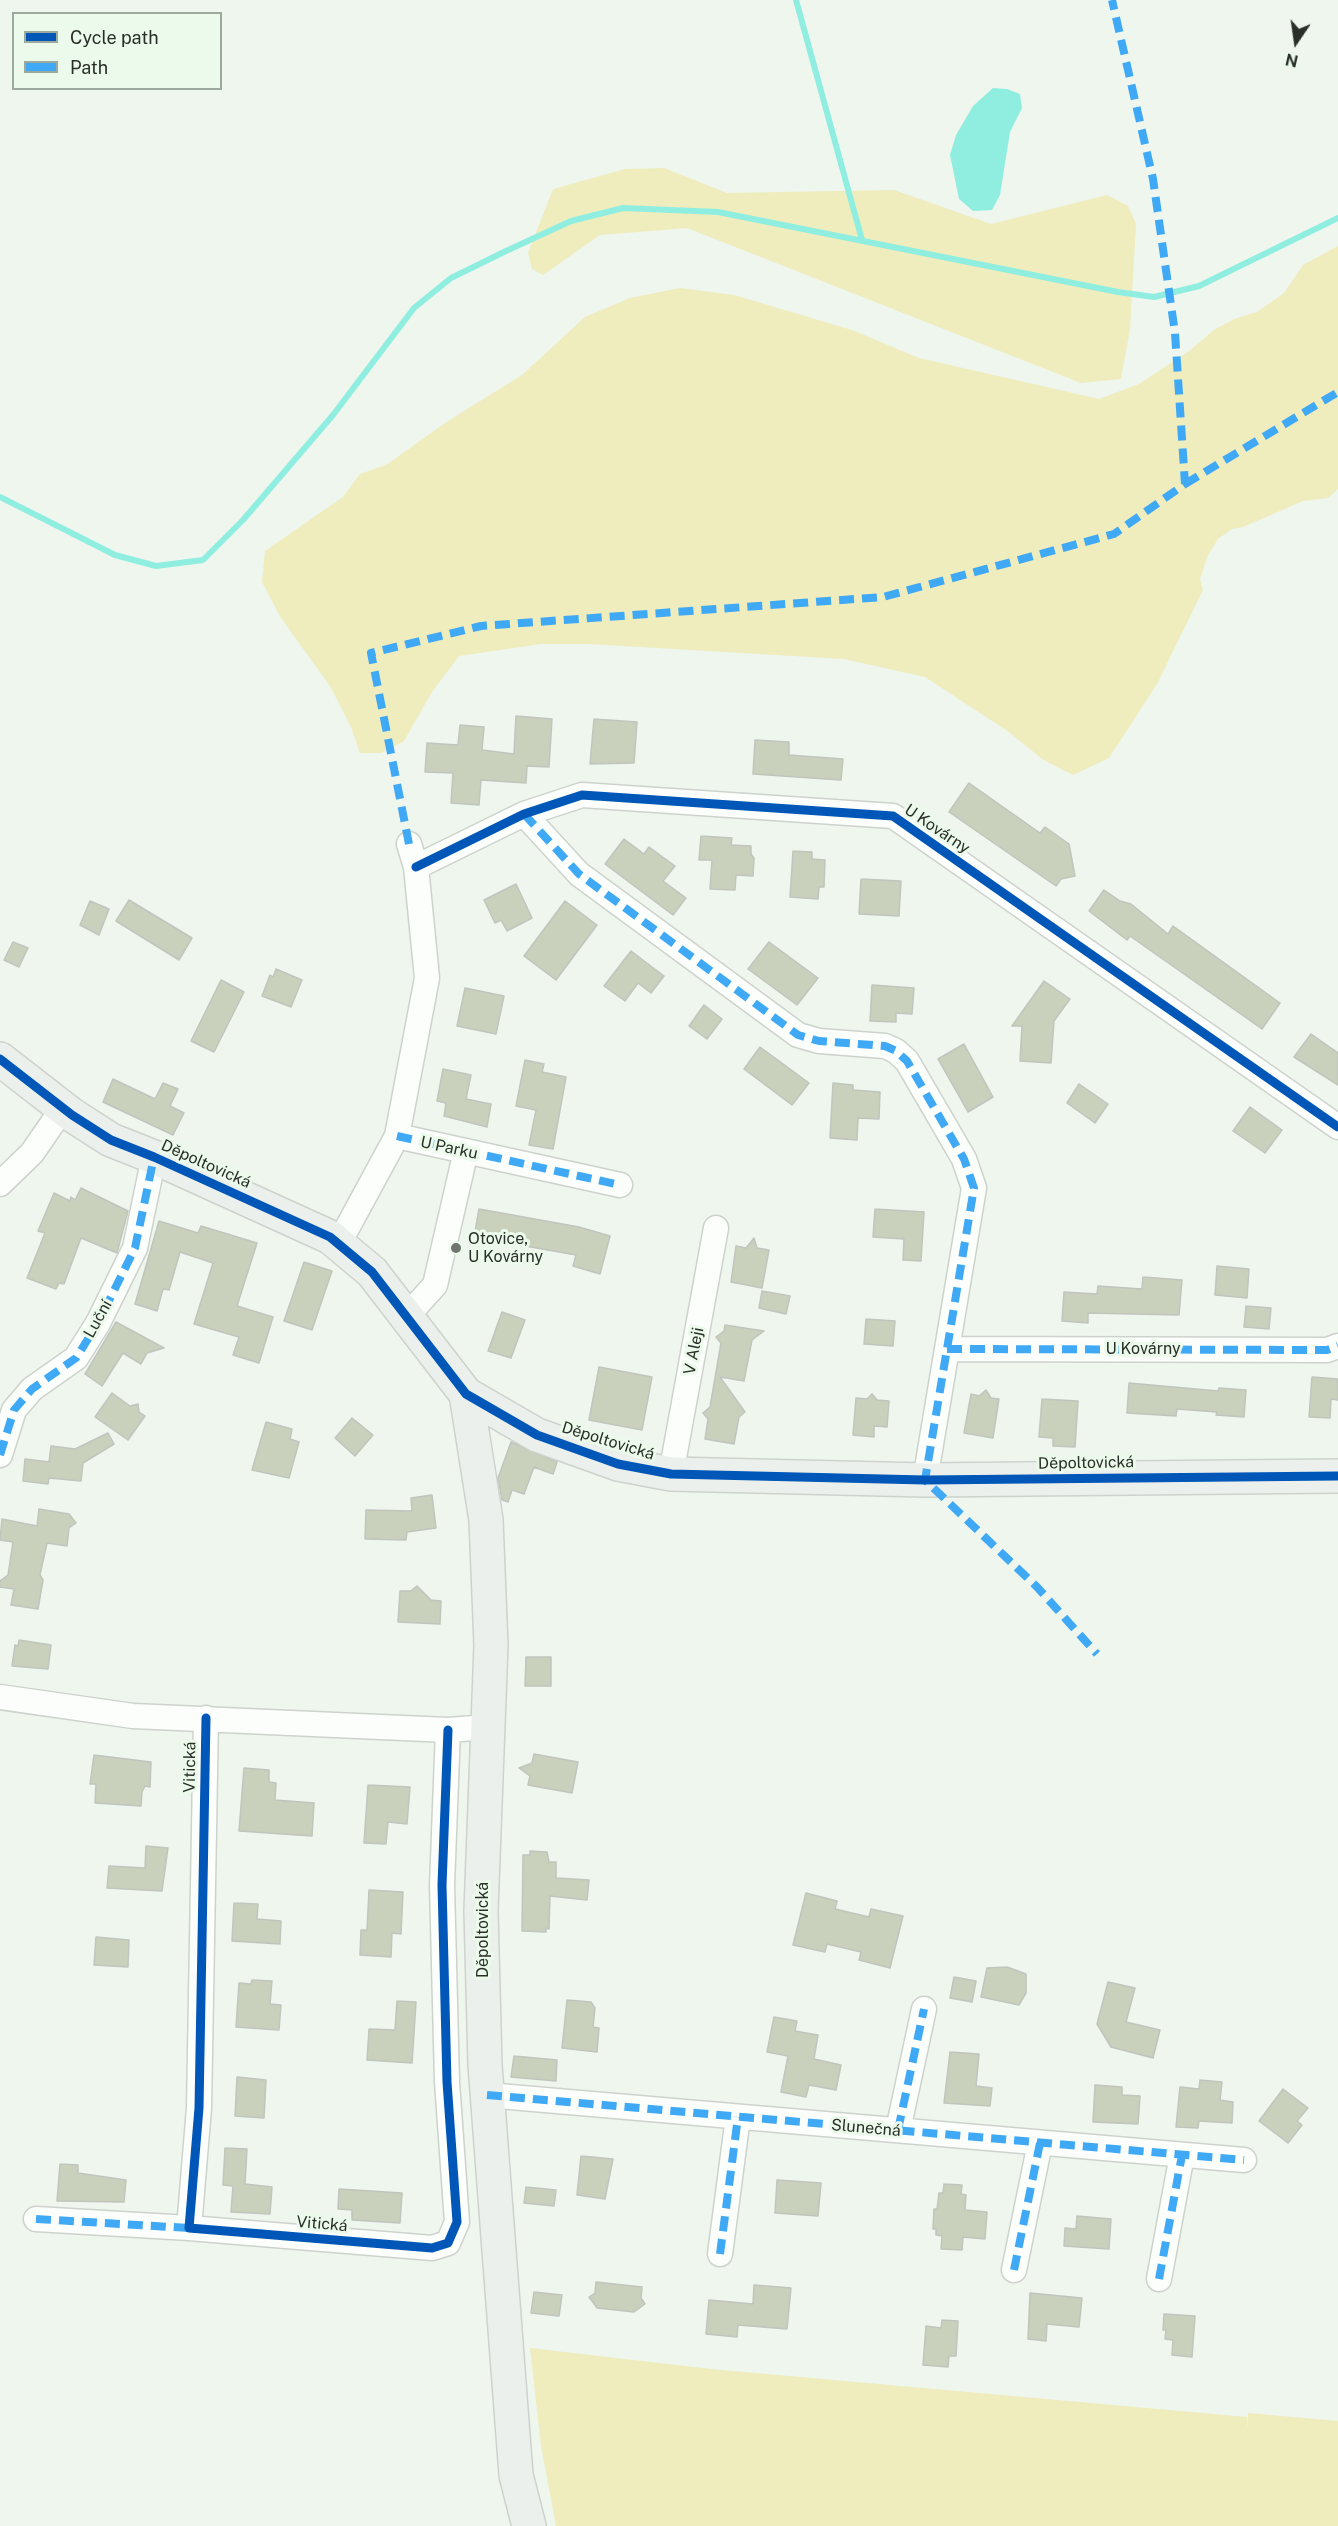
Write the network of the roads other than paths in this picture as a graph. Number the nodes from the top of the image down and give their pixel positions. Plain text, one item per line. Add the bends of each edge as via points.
1 (524, 814) junction
2 (0, 1059) edge
3 (63, 1107) junction
4 (1338, 1127) edge
5 (397, 1136) junction
6 (466, 1151) junction
7 (154, 1157) junction
8 (0, 1184) edge
9 (620, 1185) dead end
10 (716, 1228) dead end
11 (339, 1243) junction
12 (408, 1315) junction
13 (1338, 1346) edge
14 (947, 1349) junction
15 (466, 1394) junction
16 (0, 1455) edge
17 (671, 1474) junction
18 (1338, 1476) edge
19 (925, 1480) junction
20 (0, 1697) edge
21 (207, 1718) junction
22 (488, 1727) junction
23 (448, 1730) junction
24 (924, 2009) dead end
25 (487, 2095) junction
26 (738, 2117) junction
27 (898, 2130) junction
28 (1040, 2143) junction
29 (1182, 2155) junction
30 (1244, 2160) dead end
31 (36, 2219) dead end
32 (189, 2228) junction
33 (720, 2254) dead end
34 (1014, 2270) dead end
35 (1159, 2279) dead end
36 (529, 2526) edge

1 - 4 street, U Kovárny via 582,795 893,816
1 - 5 street, U Kovárny via 413,856 427,978
1 - 14 street via 579,874 798,1035 819,1041 885,1046 907,1061 964,1159 974,1188
2 - 3 street, Děpoltovická
3 - 7 street, Děpoltovická via 111,1140
3 - 8 street via 32,1153
5 - 6 street, U Parku
5 - 11 street, U Parku
6 - 9 street, U Parku
6 - 12 street via 435,1286
7 - 11 street, Děpoltovická
7 - 16 street, Luční via 135,1248 98,1323 76,1358 32,1389 14,1410
10 - 17 street, V Aleji
11 - 12 street, Děpoltovická via 372,1272
12 - 15 street, Děpoltovická
13 - 14 street, U Kovárny via 1327,1350
14 - 19 street
15 - 17 street, Děpoltovická via 537,1435 618,1464
15 - 22 street, Děpoltovická via 486,1520 491,1645
17 - 19 street, Děpoltovická
18 - 19 street, Děpoltovická
20 - 21 street, Vitická via 133,1716
21 - 23 street, Vitická
21 - 32 street, Vitická via 199,2108
22 - 23 street, Vitická
22 - 25 street, Děpoltovická via 481,1911
23 - 32 street, Vitická via 442,1897 447,2082 457,2222 448,2243 432,2248
24 - 27 street
25 - 26 street, Slunečná
25 - 36 street, Děpoltovická via 516,2475
26 - 27 street, Slunečná
26 - 33 street
27 - 28 street, Slunečná
28 - 29 street, Slunečná
28 - 34 street
29 - 30 street, Slunečná
29 - 35 street
31 - 32 street, Vitická

